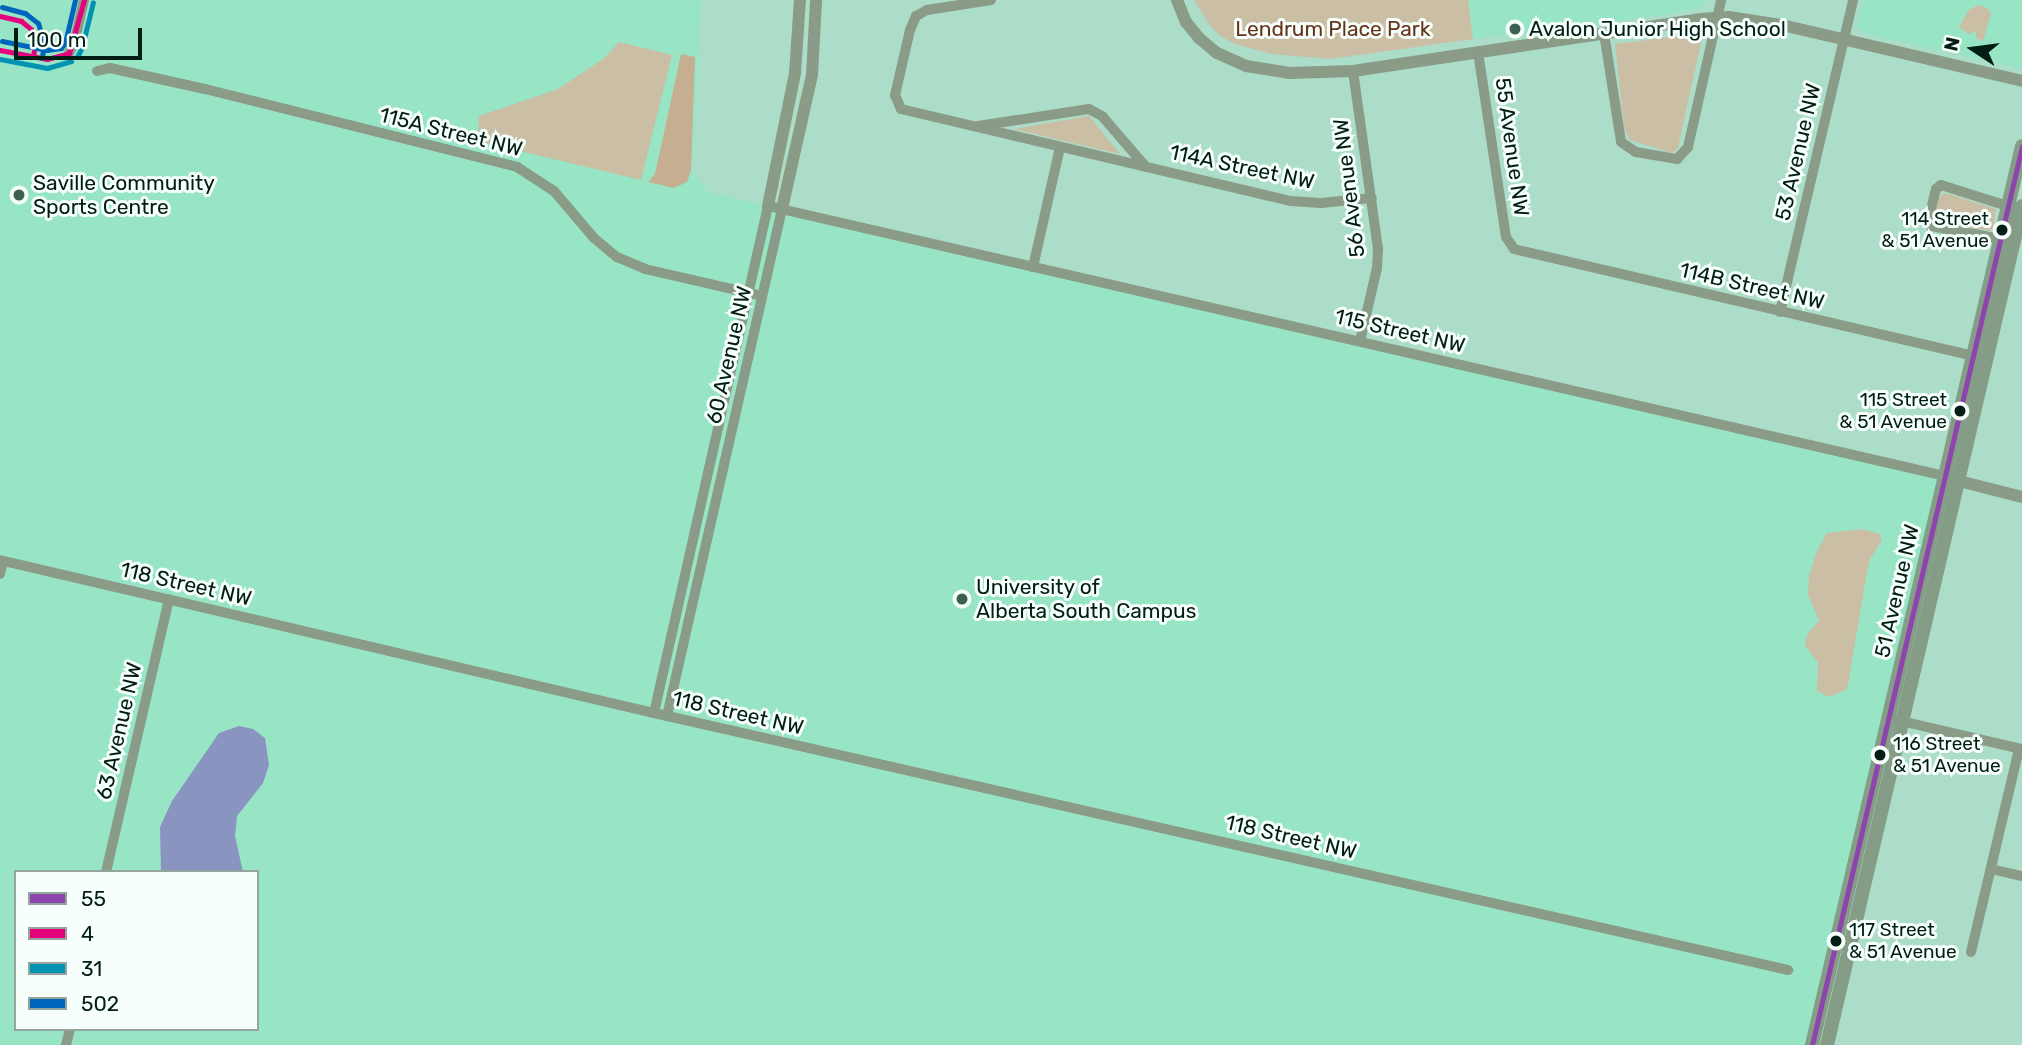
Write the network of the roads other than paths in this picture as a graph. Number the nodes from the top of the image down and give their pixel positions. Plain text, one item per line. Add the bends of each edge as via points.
1 (84, 0) edge
2 (800, 0) edge
3 (816, 0) edge
4 (991, 0) edge
5 (1177, 0) edge
6 (1721, 0) edge
7 (1853, 0) edge
8 (1717, 18) junction
9 (1604, 33) junction
10 (1844, 40) junction
11 (1478, 52) junction
12 (69, 54) dead end
13 (97, 71) dead end
14 (1353, 71) junction
15 (2022, 81) edge
16 (971, 127) junction
17 (2022, 146) edge
18 (1060, 147) junction
19 (1146, 167) junction
20 (1372, 198) junction
21 (768, 206) junction
22 (2017, 208) edge
23 (782, 209) junction
24 (2007, 240) junction
25 (1510, 246) joint
26 (1033, 267) junction
27 (748, 293) junction
28 (762, 296) junction
29 (1780, 312) junction
30 (1360, 341) junction
31 (1979, 358) junction
32 (1951, 479) junction
33 (2022, 497) edge
34 (1, 561) edge
35 (0, 574) edge
36 (169, 599) junction
37 (654, 713) junction
38 (667, 716) junction
39 (1896, 720) junction
40 (2020, 749) edge
41 (1991, 869) junction
42 (106, 870) edge
43 (2022, 876) edge
44 (1971, 952) dead end
45 (1788, 970) dead end
46 (1812, 1045) edge
47 (1827, 1045) edge

1 - 12 street
2 - 21 street, 60 Avenue NW via 795,73
3 - 23 street, 60 Avenue NW via 812,75
4 - 16 street, 114A Street NW via 927,10 916,16 896,88 898,105 906,112
5 - 14 street via 1192,30 1217,53 1246,66 1315,74
6 - 8 street
7 - 10 street, 53 Avenue NW
8 - 9 street
8 - 9 street via 1688,147 1681,157 1670,160 1624,145
8 - 10 street via 1766,22
9 - 11 street
10 - 15 street
10 - 29 street, 53 Avenue NW
11 - 14 street
11 - 25 street, 55 Avenue NW
13 - 27 street, 115A Street NW via 113,68 215,91 517,167 554,191 594,238 617,257 645,269
14 - 20 street, 56 Avenue NW
16 - 18 street, 114A Street NW
16 - 19 street, 114A Street NW via 1089,109 1102,116
17 - 22 main road, 51 Avenue NW
18 - 19 street, 114A Street NW
18 - 26 street
19 - 20 street, 114A Street NW via 1291,201
20 - 30 street, 56 Avenue NW via 1378,257
21 - 23 street, 115 Street NW
21 - 27 street, 60 Avenue NW
22 - 24 main road, 51 Avenue NW
22 - 24 street via 1941,185 1936,189 1928,223
23 - 26 street, 115 Street NW
23 - 28 street, 60 Avenue NW
24 - 31 main road, 51 Avenue NW
25 - 29 street, 114B Street NW
26 - 30 street, 115 Street NW
27 - 28 street, 115A Street NW
27 - 37 street, 60 Avenue NW
28 - 38 street, 60 Avenue NW
29 - 31 street, 114B Street NW
30 - 32 street, 115 Street NW
31 - 32 main road, 51 Avenue NW
32 - 33 street, 115 Street NW
32 - 39 main road, 51 Avenue NW
34 - 35 street
34 - 36 street, 118 Street NW
36 - 37 street, 118 Street NW
36 - 42 street, 63 Avenue NW
37 - 38 street, 118 Street NW
38 - 45 street, 118 Street NW
39 - 40 street
39 - 46 main road, 51 Avenue NW
39 - 47 main road, 51 Avenue NW
40 - 41 street
41 - 43 street
41 - 44 street

